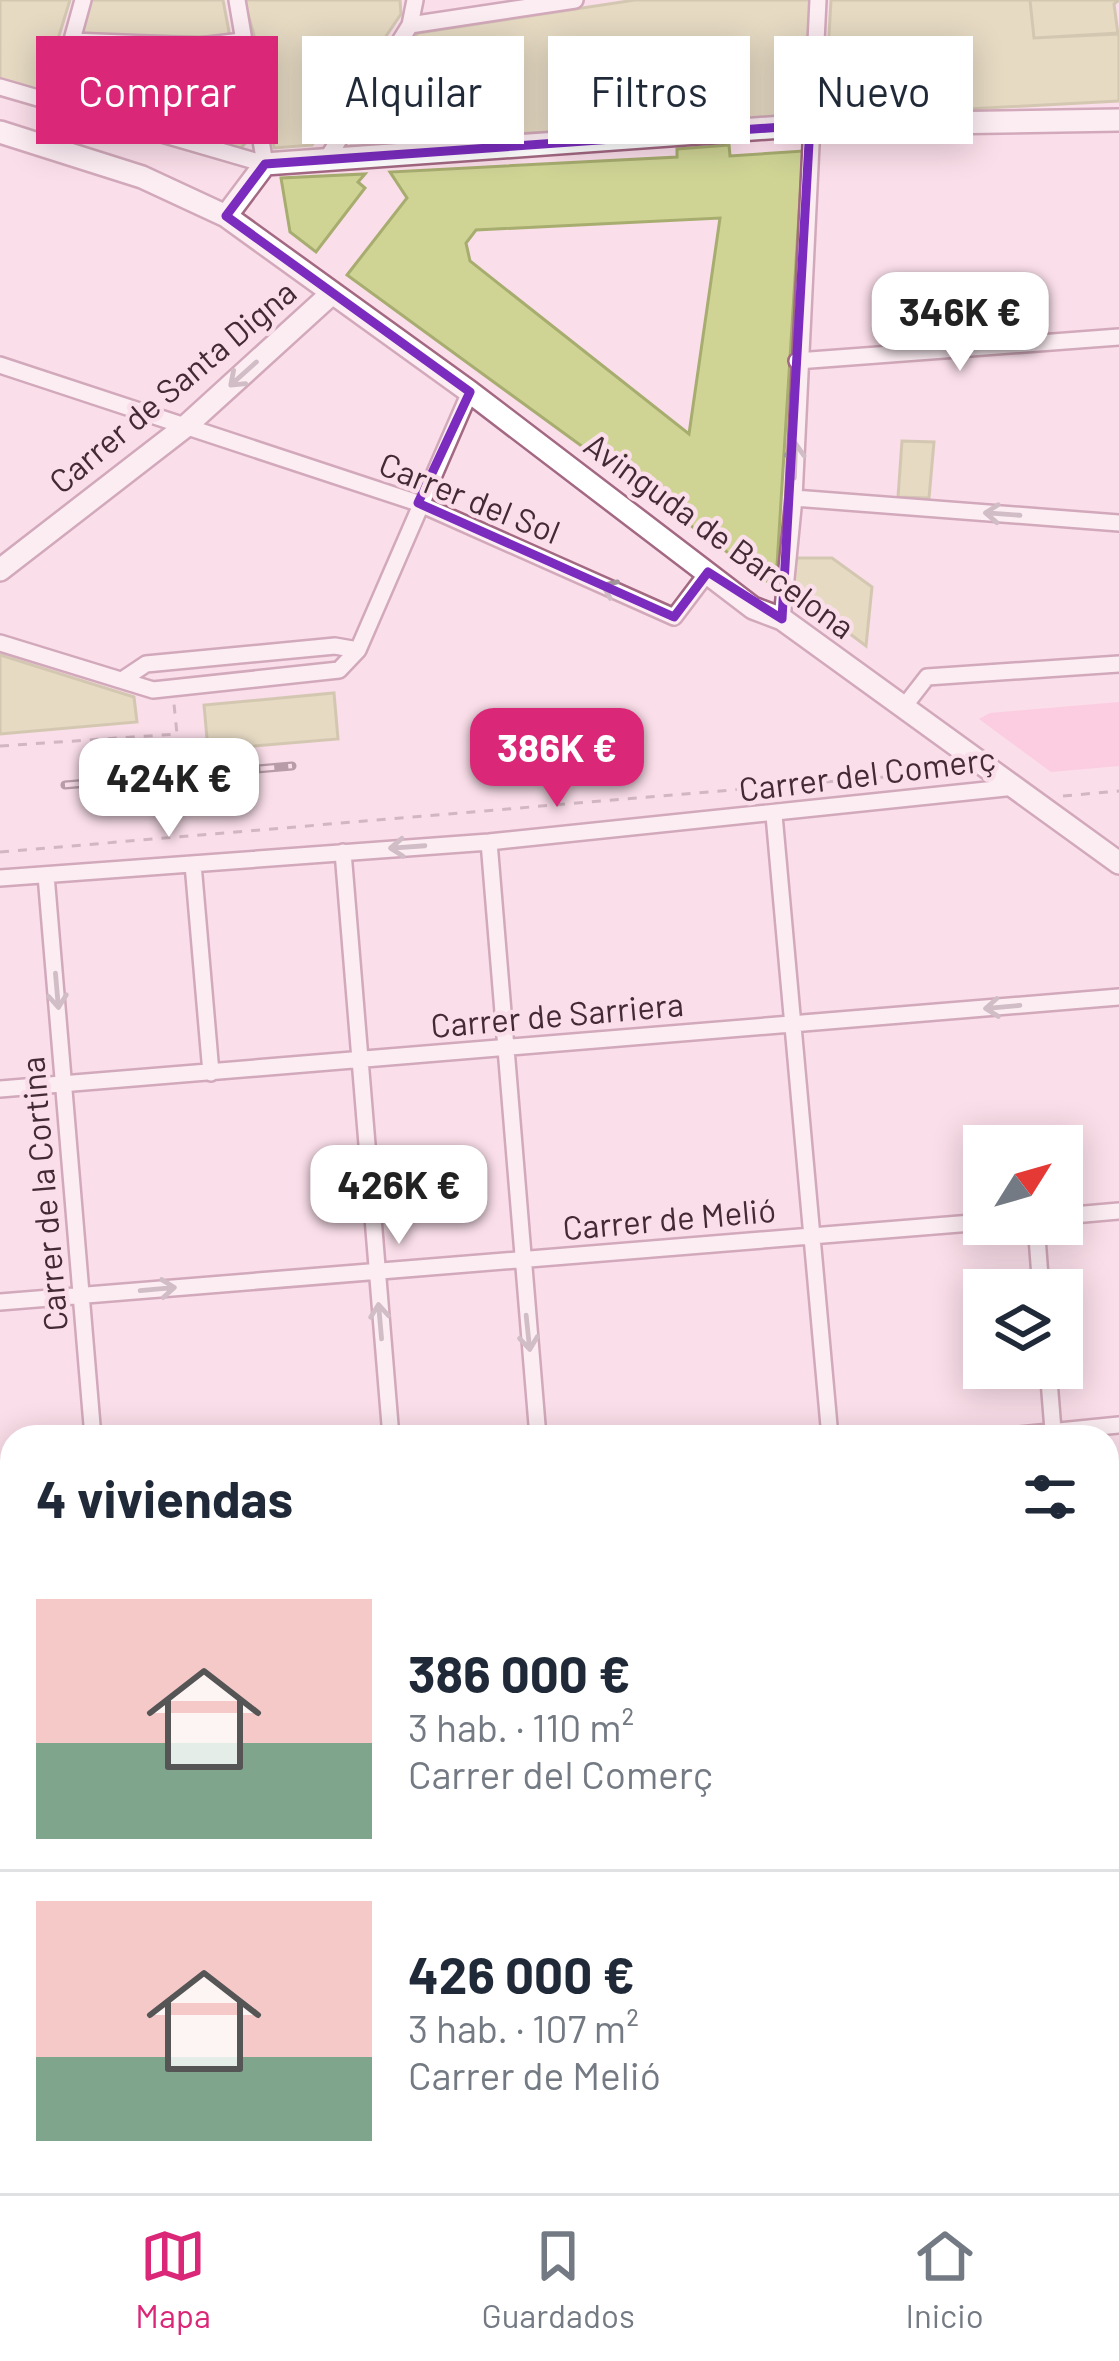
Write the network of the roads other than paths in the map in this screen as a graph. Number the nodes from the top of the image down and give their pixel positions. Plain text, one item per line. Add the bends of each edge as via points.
1 (83, 0) edge
2 (237, 0) edge
3 (416, 0) edge
4 (575, 0) edge
5 (818, 0) edge
6 (410, 25) junction
7 (73, 36) edge
8 (241, 36) edge
9 (816, 36) edge
10 (0, 88) edge
11 (36, 98) edge
12 (1119, 119) edge
13 (973, 122) edge
14 (774, 128) edge
15 (0, 132) edge
16 (196, 144) edge
17 (261, 144) edge
18 (809, 144) edge
19 (43, 145) joint
20 (325, 162) junction
21 (265, 164) junction
22 (226, 216) junction
23 (330, 295) junction
24 (1119, 337) edge
25 (797, 361) junction
26 (0, 365) edge
27 (470, 392) junction
28 (186, 426) junction
29 (794, 498) junction
30 (418, 503) junction
31 (1119, 523) edge
32 (0, 570) edge
33 (708, 572) junction
34 (782, 619) junction
35 (0, 643) edge
36 (358, 650) junction
37 (1119, 664) edge
38 (125, 678) junction
39 (903, 707) junction
40 (1023, 793) junction
41 (774, 815) junction
42 (489, 842) junction
43 (343, 852) junction
44 (193, 863) junction
45 (1119, 863) edge
46 (46, 874) junction
47 (0, 878) edge
48 (1119, 997) edge
49 (793, 1024) junction
50 (506, 1048) junction
51 (357, 1061) junction
52 (211, 1073) junction
53 (65, 1081) junction
54 (0, 1089) edge
55 (1119, 1211) edge
56 (1083, 1214) edge
57 (963, 1224) edge
58 (812, 1236) junction
59 (521, 1260) junction
60 (376, 1271) junction
61 (81, 1295) junction
62 (0, 1301) edge
63 (1050, 1389) edge
64 (92, 1425) edge
65 (390, 1425) edge
66 (537, 1425) edge
67 (829, 1425) edge
68 (1053, 1425) edge

1 - 7 street
2 - 8 street
3 - 6 street
4 - 6 street
5 - 9 street
6 - 20 street
10 - 11 street
12 - 13 street
14 - 20 street
15 - 19 street, Avinguda de Barcelona
16 - 21 street
17 - 21 street
18 - 25 street
19 - 22 street, Avinguda de Barcelona
20 - 21 street
21 - 22 street
22 - 23 street, Avinguda de Barcelona
23 - 27 street, Avinguda de Barcelona
23 -> 28 street, Carrer de Santa Digna
24 - 25 street
29 -> 25 street
26 - 28 street, Carrer del Sol
27 - 30 street
27 - 33 street, Avinguda de Barcelona
28 - 30 street, Carrer del Sol
28 - 32 street, Carrer de Santa Digna
31 -> 29 street
29 - 34 street
33 -> 30 street, Carrer del Sol via 674,617
30 - 36 street
33 - 34 street, Avinguda de Barcelona via 753,608
34 - 39 street, Avinguda de Barcelona
35 - 38 street
36 - 38 street via 146,664
36 - 38 street via 339,670 295,676 153,690
37 - 39 street via 927,677
39 - 40 street, Avinguda de Barcelona
40 - 41 street, Carrer del Comerç
40 - 45 street, Avinguda de Barcelona
41 - 42 street, Carrer del Comerç
41 - 49 street
42 -> 43 street, Carrer del Comerç
42 - 50 street
43 - 44 street, Carrer del Comerç
43 - 51 street
44 - 46 street, Carrer del Comerç
44 - 52 street
46 - 47 street, Carrer del Comerç
46 -> 53 street, Carrer de la Cortina
48 -> 49 street, Carrer de Sarriera
49 - 50 street, Carrer de Sarriera
49 - 58 street
50 - 51 street, Carrer de Sarriera
50 - 59 street
51 - 52 street, Carrer de Sarriera
51 - 60 street
52 - 53 street, Carrer de Sarriera
53 - 54 street, Carrer de Sarriera
53 - 61 street, Carrer de la Cortina
55 - 56 street
57 - 58 street, Carrer de Melió
58 - 59 street, Carrer de Melió
58 - 67 street
59 - 60 street, Carrer de Melió
59 -> 66 street
61 -> 60 street, Carrer de Melió
65 -> 60 street
61 - 62 street, Carrer de Melió
61 - 64 street, Carrer de la Cortina
63 - 68 street

